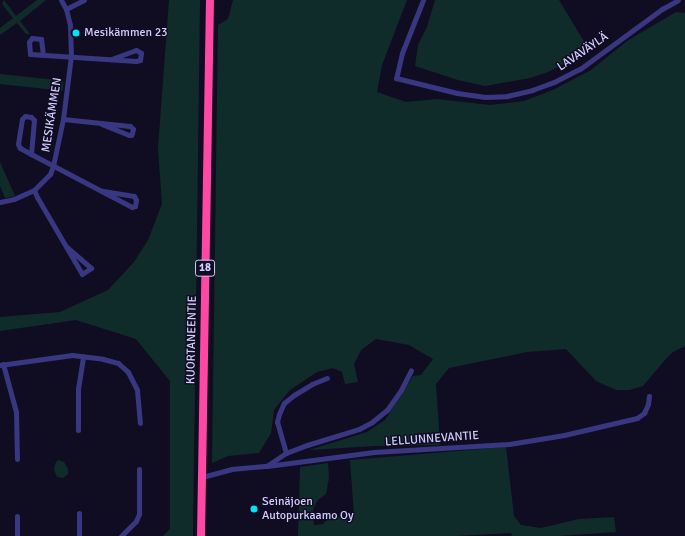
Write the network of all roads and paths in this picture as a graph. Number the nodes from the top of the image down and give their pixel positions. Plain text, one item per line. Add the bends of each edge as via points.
1 (61, 0) edge
2 (84, 0) edge
3 (210, 0) edge
4 (422, 0) edge
5 (678, 0) edge
6 (66, 9) junction
7 (43, 55) dead end
8 (71, 56) junction
9 (111, 59) junction
10 (63, 119) junction
11 (102, 124) junction
12 (31, 154) junction
13 (53, 166) junction
14 (34, 190) junction
15 (101, 191) junction
16 (0, 202) edge
17 (66, 246) junction
18 (83, 356) junction
19 (2, 365) edge
20 (411, 370) dead end
21 (327, 378) dead end
22 (649, 396) dead end
23 (140, 423) dead end
24 (78, 430) dead end
25 (286, 453) junction
26 (17, 459) dead end
27 (267, 466) junction
28 (139, 469) dead end
29 (202, 477) junction
30 (79, 513) dead end
31 (17, 516) dead end
32 (17, 536) edge
33 (78, 536) edge
34 (121, 536) edge
35 (201, 536) edge

1 - 6 street, MESIKÄMMEN
2 - 6 street
3 - 29 highway, KUORTANEENTIE / 18
4 - 5 street, LAVAVÄYLÄ via 402,53 396,78 484,97 506,96 554,82 580,69 656,13
6 - 8 street, MESIKÄMMEN via 70,26
7 - 8 street
8 - 9 street
8 - 10 street, MESIKÄMMEN
9 - 9 street via 136,61 140,60 141,53 136,50
10 - 11 street
10 - 13 street, MESIKÄMMEN
11 - 11 street via 130,126 133,128 131,135
12 - 12 street via 18,144 22,119 25,116 34,120
12 - 13 street
13 - 14 street, MESIKÄMMEN via 50,174
13 - 15 street
14 - 16 street, MESIKÄMMEN via 14,200
14 - 17 street
15 - 15 street via 132,207 135,206 134,196
17 - 17 street via 82,274 91,268 86,263
18 - 19 street via 60,355
18 - 23 street via 112,360 123,366 137,390
18 - 24 street via 78,389
19 - 26 street via 16,412
20 - 25 street via 387,410 372,422 359,429
21 - 25 street via 312,384 284,403 278,422
22 - 27 street, LELLUNNEVANTIE via 644,412 637,418 564,435 509,444 374,452
25 - 27 street
27 - 29 street, LELLUNNEVANTIE via 231,469
28 - 34 street via 139,514 136,521
29 - 35 highway, KUORTANEENTIE / 18
30 - 33 street
31 - 32 street

